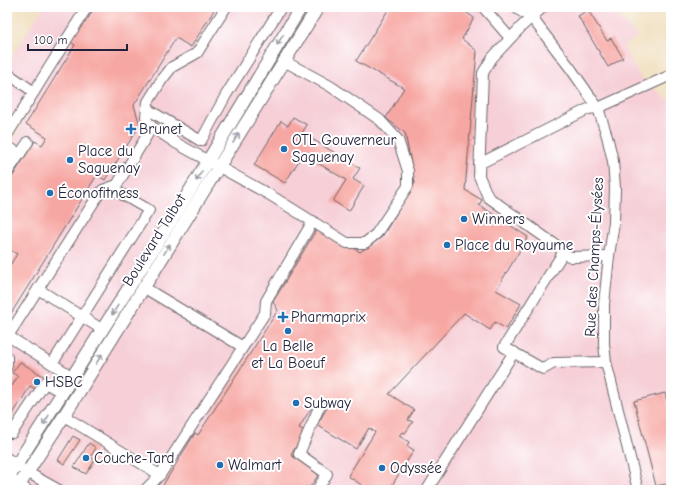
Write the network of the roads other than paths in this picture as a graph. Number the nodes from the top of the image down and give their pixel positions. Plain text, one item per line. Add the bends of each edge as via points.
1 (87, 7) edge
2 (226, 7) edge
3 (279, 7) edge
4 (301, 7) edge
5 (318, 7) edge
6 (483, 7) edge
7 (514, 7) edge
8 (543, 7) edge
9 (532, 18) junction
10 (510, 38) junction
11 (284, 61) junction
12 (7, 73) edge
13 (670, 75) edge
14 (34, 92) junction
15 (598, 108) junction
16 (146, 109) junction
17 (152, 127) junction
18 (7, 135) edge
19 (28, 142) dead end
20 (7, 146) edge
21 (20, 154) junction
22 (213, 163) junction
23 (479, 164) junction
24 (7, 173) edge
25 (111, 188) junction
26 (313, 221) junction
27 (563, 253) junction
28 (609, 256) junction
29 (143, 287) junction
30 (38, 289) junction
31 (82, 316) junction
32 (103, 330) junction
33 (7, 336) edge
34 (243, 347) junction
35 (514, 352) junction
36 (7, 357) edge
37 (606, 362) junction
38 (52, 364) junction
39 (7, 366) edge
40 (73, 377) junction
41 (63, 393) junction
42 (320, 406) dead end
43 (64, 416) junction
44 (7, 430) edge
45 (12, 462) edge
46 (27, 472) junction
47 (160, 475) junction
48 (8, 478) edge
49 (21, 489) edge
50 (59, 490) edge
51 (145, 490) edge
52 (317, 490) edge
53 (427, 490) edge
54 (638, 490) edge

1 - 14 street
2 - 16 street via 197,53 172,67
3 - 16 street via 201,141
4 -> 22 main road, Boulevard Talbot
5 - 11 main road, Boulevard Talbot
6 - 10 street
7 - 9 street, Rue des Champs-Élysées
8 - 9 street
9 - 10 street
9 - 15 street, Rue des Champs-Élysées
10 - 23 street via 492,58 483,73
22 -> 11 main road, Boulevard Talbot
11 - 26 street via 330,86 380,120 398,140 408,171 408,186 376,234 365,243 347,243
12 - 14 street
13 - 15 street
14 - 18 street
15 - 23 street via 588,109
15 - 28 street, Rue des Champs-Élysées via 613,161 614,222
16 - 17 street via 147,122
17 - 22 street
17 - 25 street via 117,185
19 - 21 street
20 - 21 street
21 - 24 street
22 - 26 street
29 -> 22 main road, Boulevard Talbot
22 -> 32 main road, Boulevard Talbot via 180,207
23 - 27 street via 479,176 488,197 560,248
25 - 30 street via 99,194
25 - 31 street via 149,210
26 - 34 street via 266,301 265,313
27 - 28 street via 571,257
27 - 35 street via 504,347
28 - 37 street, Rue des Champs-Élysées via 604,304
29 - 34 street
43 -> 29 main road, Boulevard Talbot
30 - 31 street
30 - 33 street
31 - 32 street
31 - 38 street
32 - 40 main road, Boulevard Talbot
33 - 38 street
34 - 47 street
35 - 37 street via 543,369 554,363
35 - 53 street
36 - 39 street
37 - 54 street, Rue des Champs-Élysées
38 - 40 street
40 - 41 main road, Boulevard Talbot
41 - 44 street via 45,383 12,433
41 -> 45 main road, Boulevard Talbot
42 - 52 street via 299,454 327,474
43 - 46 main road, Boulevard Talbot
43 - 47 street
45 - 46 street
45 - 48 main road, Boulevard Talbot
46 - 49 main road, Boulevard Talbot
46 - 50 street
47 - 51 street
48 - 49 street

